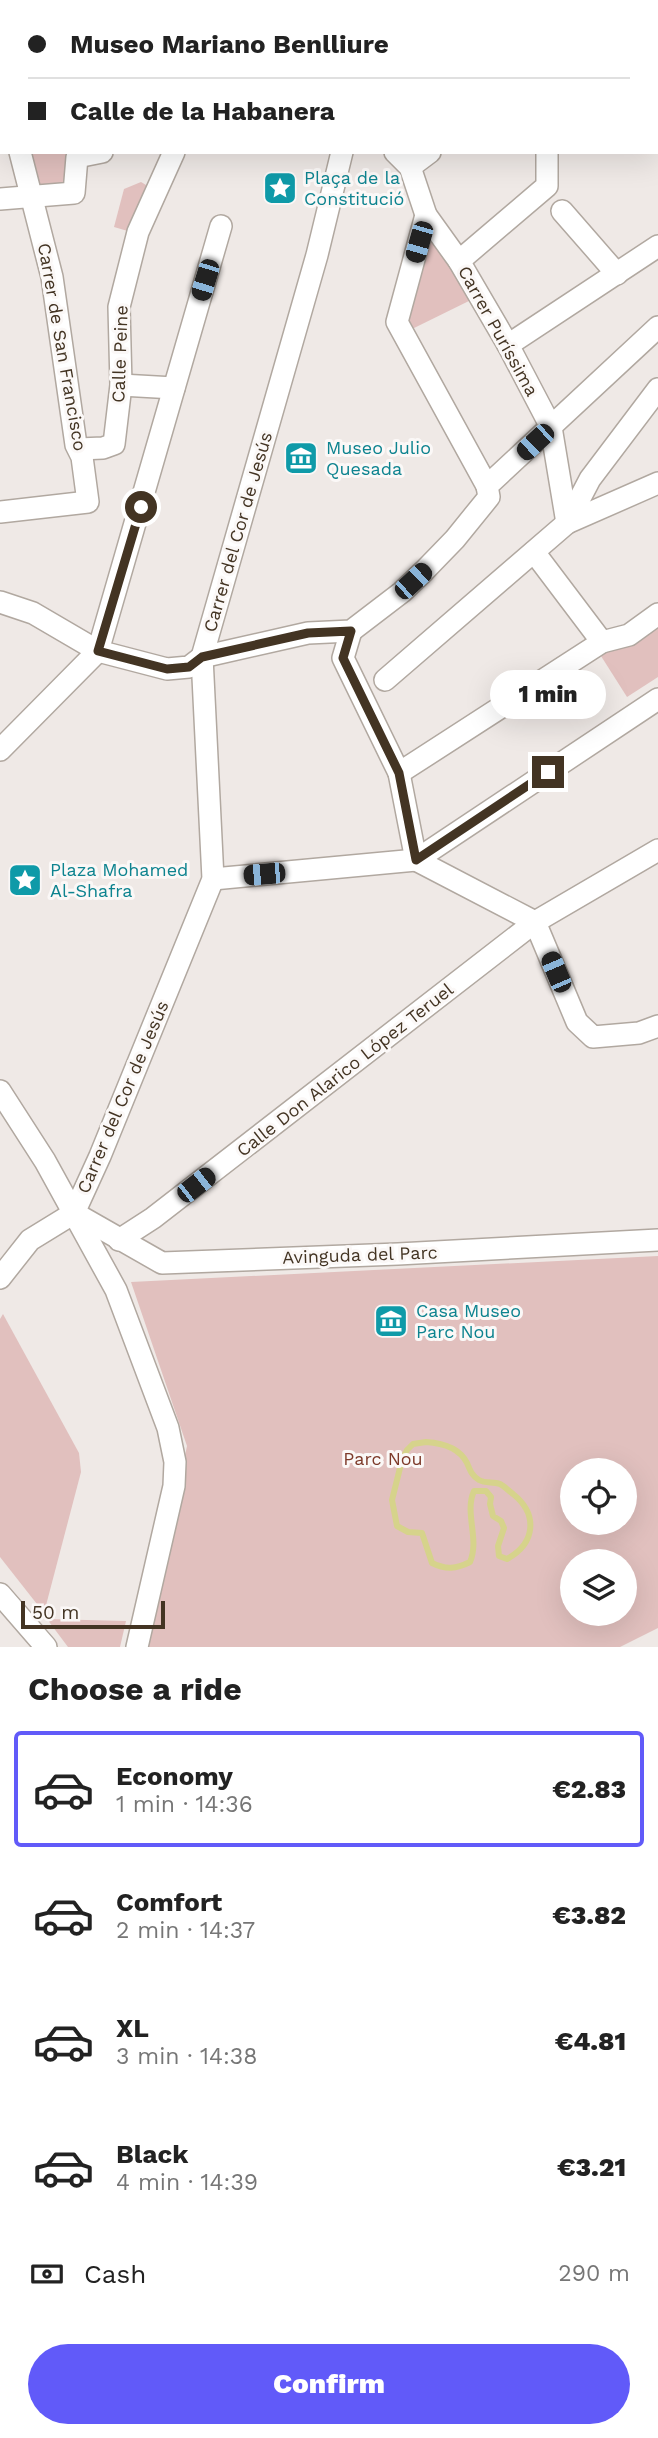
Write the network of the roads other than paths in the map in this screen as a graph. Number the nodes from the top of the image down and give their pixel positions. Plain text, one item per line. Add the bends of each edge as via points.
1 (20, 154) edge
2 (92, 154) edge
3 (173, 154) edge
4 (342, 154) edge
5 (423, 154) edge
6 (547, 154) edge
7 (402, 160) edge
8 (31, 196) junction
9 (0, 199) edge
10 (562, 211) dead end
11 (426, 215) junction
12 (221, 226) dead end
13 (658, 246) edge
14 (458, 261) junction
15 (617, 274) junction
16 (658, 327) edge
17 (508, 345) junction
18 (121, 385) junction
19 (174, 388) junction
20 (658, 389) edge
21 (551, 428) junction
22 (79, 449) junction
23 (658, 483) edge
24 (487, 486) junction
25 (0, 512) edge
26 (567, 523) junction
27 (534, 552) junction
28 (0, 602) edge
29 (658, 614) edge
30 (351, 631) junction
31 (602, 642) junction
32 (98, 651) junction
33 (202, 657) junction
34 (385, 680) dead end
35 (658, 699) edge
36 (0, 750) edge
37 (399, 773) junction
38 (655, 854) edge
39 (416, 860) junction
40 (213, 879) junction
41 (536, 922) junction
42 (658, 1026) edge
43 (0, 1091) edge
44 (74, 1213) junction
45 (119, 1240) junction
46 (658, 1240) edge
47 (0, 1278) edge
48 (0, 1594) edge
49 (46, 1647) edge
50 (137, 1647) edge

1 - 8 street, Carrer de San Francisco
2 - 8 street via 77,157 74,193
3 - 18 street, Calle Peine via 138,232 119,307
4 - 33 street, Carrer del Cor de Jesús
5 - 7 street
6 - 14 street via 547,186
7 - 11 street, Carrer Puríssima
8 - 9 street
8 - 22 street, Carrer de San Francisco via 51,277
10 - 15 street
11 - 14 street, Carrer Puríssima
11 - 24 street via 397,322
12 - 19 street
13 - 15 street
14 - 17 street, Carrer Puríssima
15 - 17 street
16 - 21 street
17 - 21 street, Carrer Puríssima
18 - 19 street
18 - 22 street, Calle Peine via 114,444
19 - 32 street
20 - 26 street via 590,479
21 - 24 street
21 - 26 street, Carrer Puríssima
22 - 25 street, Carrer de San Francisco via 88,502
23 - 26 street
24 - 30 street via 489,497 455,539 402,592
26 - 27 street
27 - 31 street
27 - 34 street
28 - 32 street via 33,613
29 - 31 street via 629,635
30 - 33 street via 308,633
30 - 37 street via 343,658
31 - 37 street
32 - 33 street via 167,669 189,667
32 - 36 street
33 - 40 street, Carrer del Cor de Jesús
35 - 39 street
37 - 39 street
38 - 41 street, Calle Don Alarico López Teruel
39 - 40 street
39 - 41 street
40 - 44 street, Carrer del Cor de Jesús
41 - 42 street via 577,1022 593,1037
41 - 45 street, Calle Don Alarico López Teruel
43 - 44 street
44 - 45 street, Avinguda del Parc
44 - 47 street, Carrer del Cor de Jesús via 30,1240
44 - 50 street via 116,1290 168,1428 175,1462 174,1486
45 - 46 street, Avinguda del Parc via 162,1264
48 - 49 street

